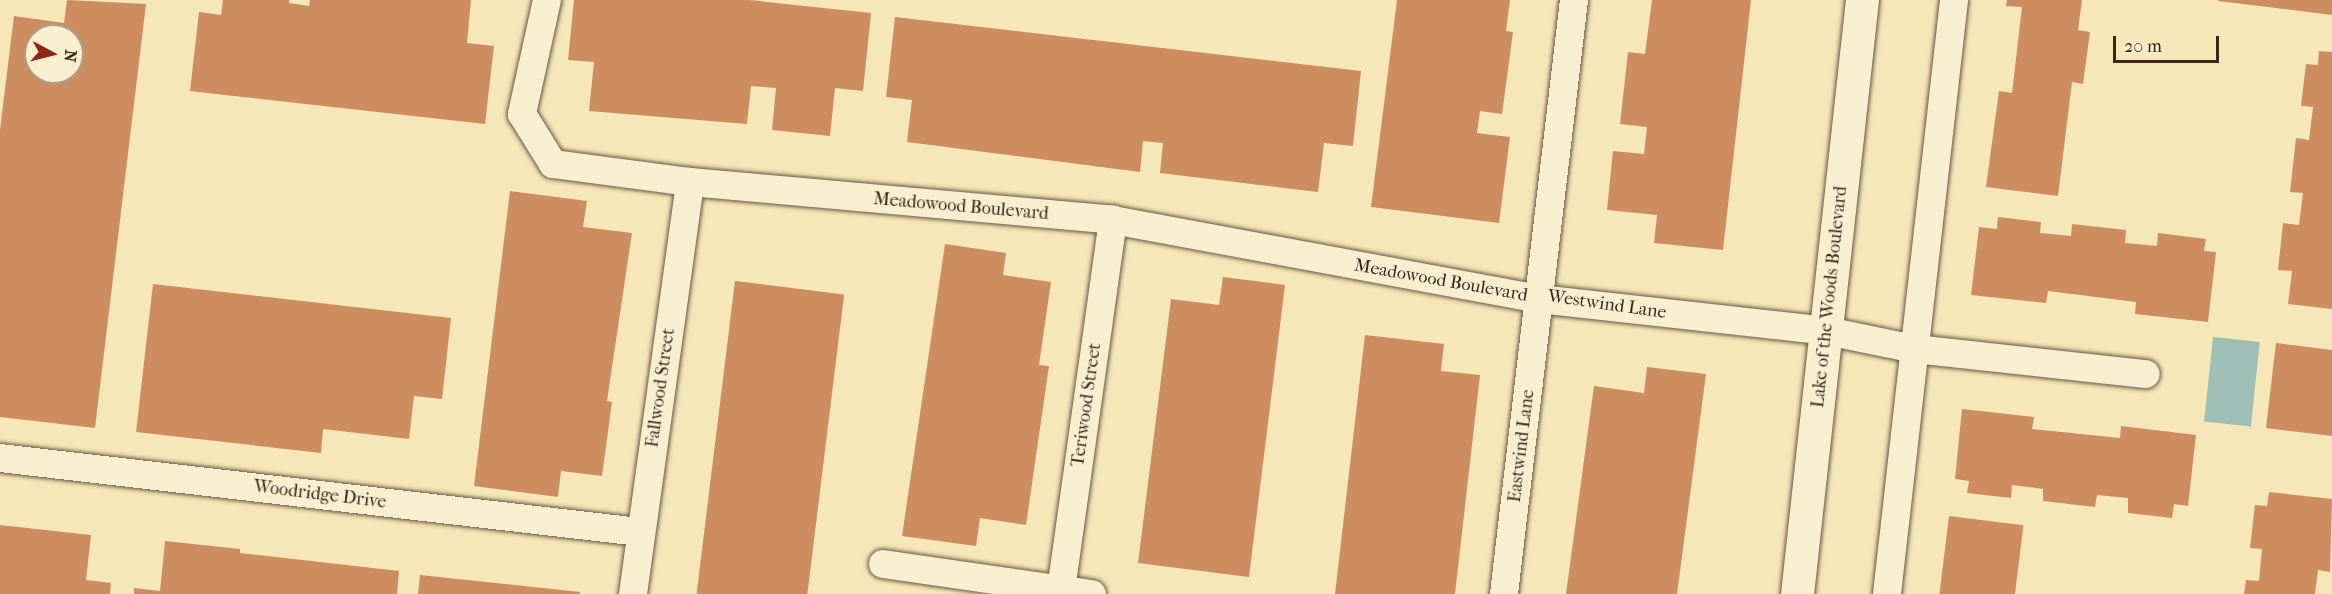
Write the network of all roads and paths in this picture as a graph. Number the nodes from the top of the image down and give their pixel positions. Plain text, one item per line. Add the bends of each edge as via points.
1 (548, 0) edge
2 (1574, 0) edge
3 (1862, 0) edge
4 (1954, 0) edge
5 (690, 182) junction
6 (1113, 220) junction
7 (1539, 299) junction
8 (1827, 331) junction
9 (1915, 349) junction
10 (2146, 374) dead end
11 (0, 458) edge
12 (640, 531) junction
13 (883, 564) dead end
14 (1061, 590) junction
15 (633, 594) edge
16 (1092, 594) edge
17 (1504, 594) edge
18 (1797, 594) edge
19 (1887, 594) edge

1 - 5 street, Meadowood Boulevard via 522,114 553,164
2 - 7 street, Westwind Lane
3 - 8 street, Lake of the Woods Boulevard
4 - 9 street
5 - 6 street, Meadowood Boulevard
5 - 12 street, Fallwood Street
6 - 7 street, Meadowood Boulevard
6 - 14 street, Teriwood Street
7 - 8 street, Westwind Lane
7 - 17 street, Eastwind Lane
8 - 9 street, Westwind Lane
8 - 18 street, Lake of the Woods Boulevard
9 - 10 street, Westwind Lane
9 - 19 street
11 - 12 street, Woodridge Drive
12 - 15 street, Fallwood Street
13 - 14 street
14 - 16 street

